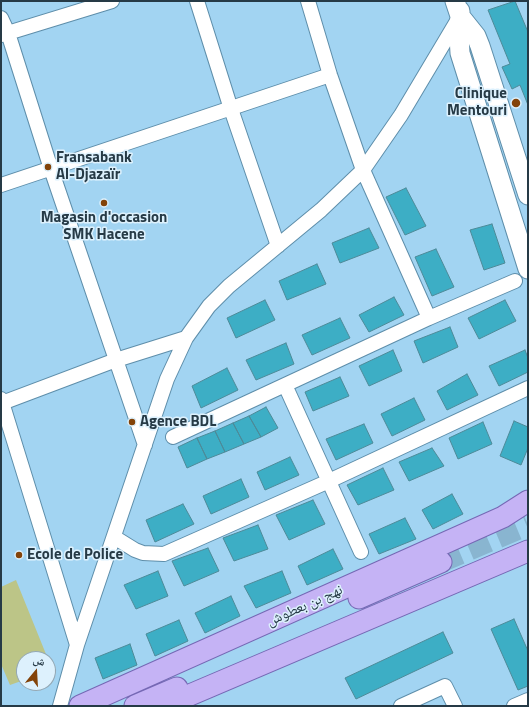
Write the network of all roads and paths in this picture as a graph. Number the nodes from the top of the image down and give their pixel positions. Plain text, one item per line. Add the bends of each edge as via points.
1 (112, 1) edge
2 (197, 1) edge
3 (308, 1) edge
4 (459, 6) edge
5 (1, 18) edge
6 (5, 34) edge
7 (330, 75) junction
8 (231, 109) junction
9 (51, 169) junction
10 (363, 170) junction
11 (1, 185) edge
12 (528, 195) edge
13 (278, 246) junction
14 (522, 275) edge
15 (430, 318) junction
16 (186, 338) junction
17 (116, 360) junction
18 (285, 385) junction
19 (528, 388) edge
20 (2, 401) edge
21 (173, 437) dead end
22 (145, 445) junction
23 (329, 481) junction
24 (528, 501) edge
25 (114, 536) junction
26 (528, 551) edge
27 (361, 552) dead end
28 (77, 645) junction
29 (528, 700) edge
30 (60, 706) edge
31 (80, 706) edge
32 (108, 706) edge
33 (135, 706) edge
34 (164, 706) edge
35 (401, 706) edge
36 (455, 706) edge
37 (514, 706) edge

1 - 6 street
2 - 8 street
3 - 7 street
4 - 10 street via 401,115
4 - 12 main road via 480,46
4 - 14 main road via 460,53
5 - 6 street
6 - 9 street
7 - 8 street
7 - 10 street
8 - 9 street
8 - 13 street
9 - 11 street
9 - 17 street
10 - 13 street
10 - 15 street
13 - 16 street via 229,286 209,306
14 - 15 street
15 - 18 street
16 - 17 street
16 - 22 street via 167,379
17 - 20 street
17 - 22 street
18 - 21 street
18 - 23 street
19 - 23 street
20 - 28 street
22 - 25 street
23 - 25 street via 164,554 143,553
23 - 27 street
24 - 31 main road, نهج بن بعطوش via 496,521
25 - 28 street
26 - 34 main road
28 - 30 street
29 - 37 street
32 - 33 main road, نهج بن بعطوش via 442,566
35 - 36 street via 445,686

